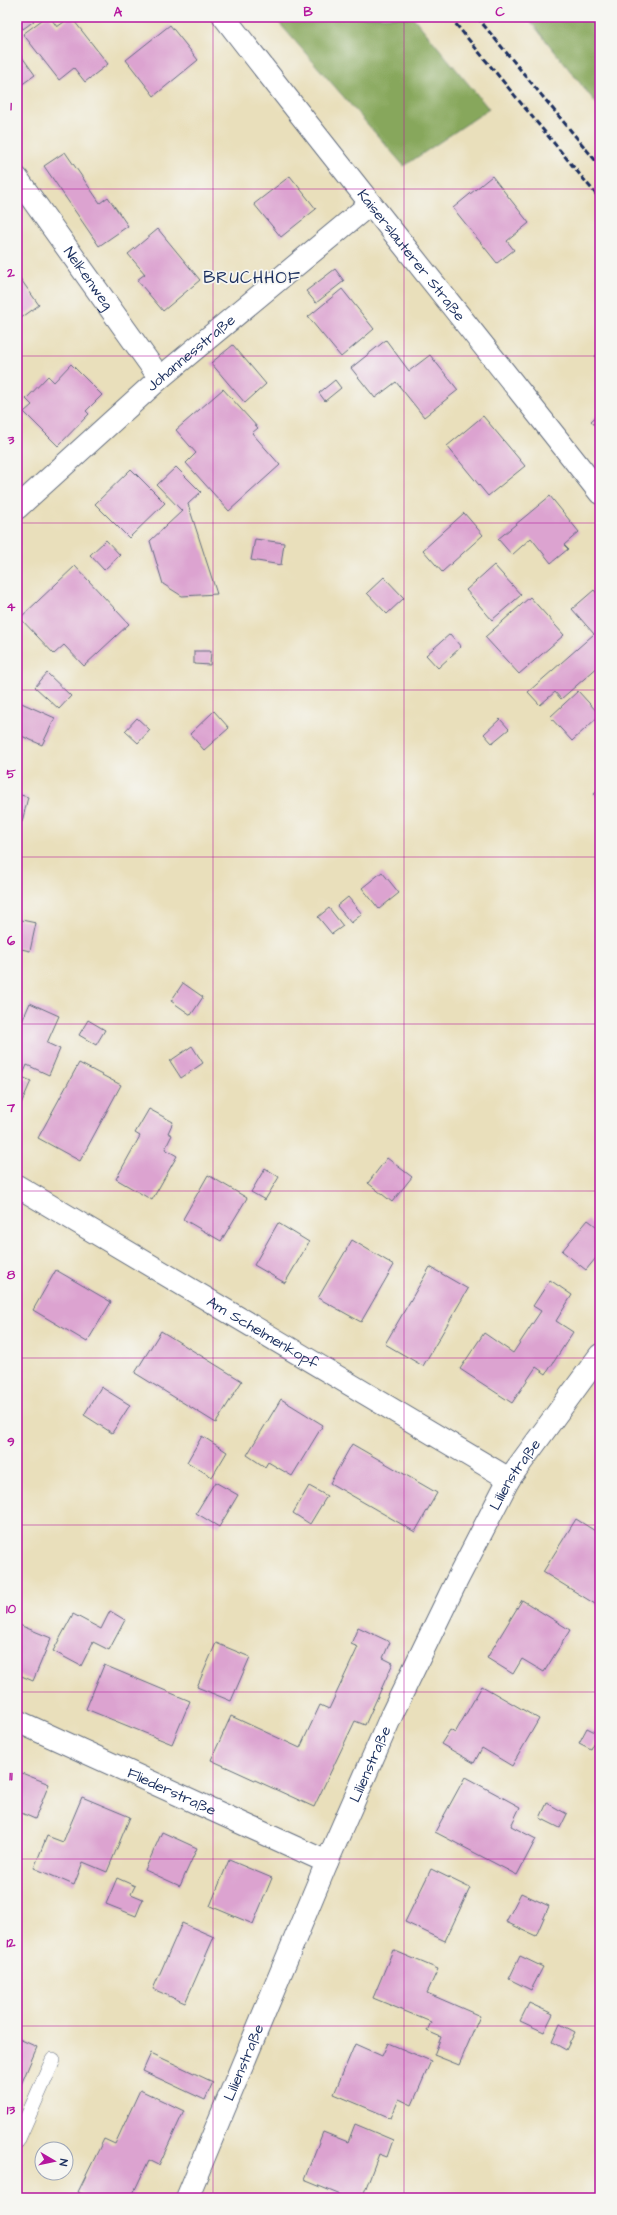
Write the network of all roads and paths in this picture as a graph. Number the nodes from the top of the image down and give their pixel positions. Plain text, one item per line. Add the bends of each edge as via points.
1 (224, 17) edge
2 (17, 178) edge
3 (370, 204) junction
4 (160, 378) junction
5 (600, 493) edge
6 (17, 508) edge
7 (17, 1186) edge
8 (600, 1355) edge
9 (509, 1479) junction
10 (17, 1721) edge
11 (327, 1862) junction
12 (53, 2060) dead end
13 (17, 2141) edge
14 (187, 2198) edge

1 - 3 street, Kaiserslauterer Straße
2 - 4 street, Nelkenweg
3 - 4 street, Johannesstraße
3 - 5 street, Kaiserslauterer Straße
4 - 6 street, Johannesstraße
7 - 9 street, Am Schelmenkopf
8 - 9 street, Lilienstraße
9 - 11 street, Lilienstraße via 396,1707
10 - 11 street, Fliederstraße
11 - 14 street, Lilienstraße
12 - 13 lane

